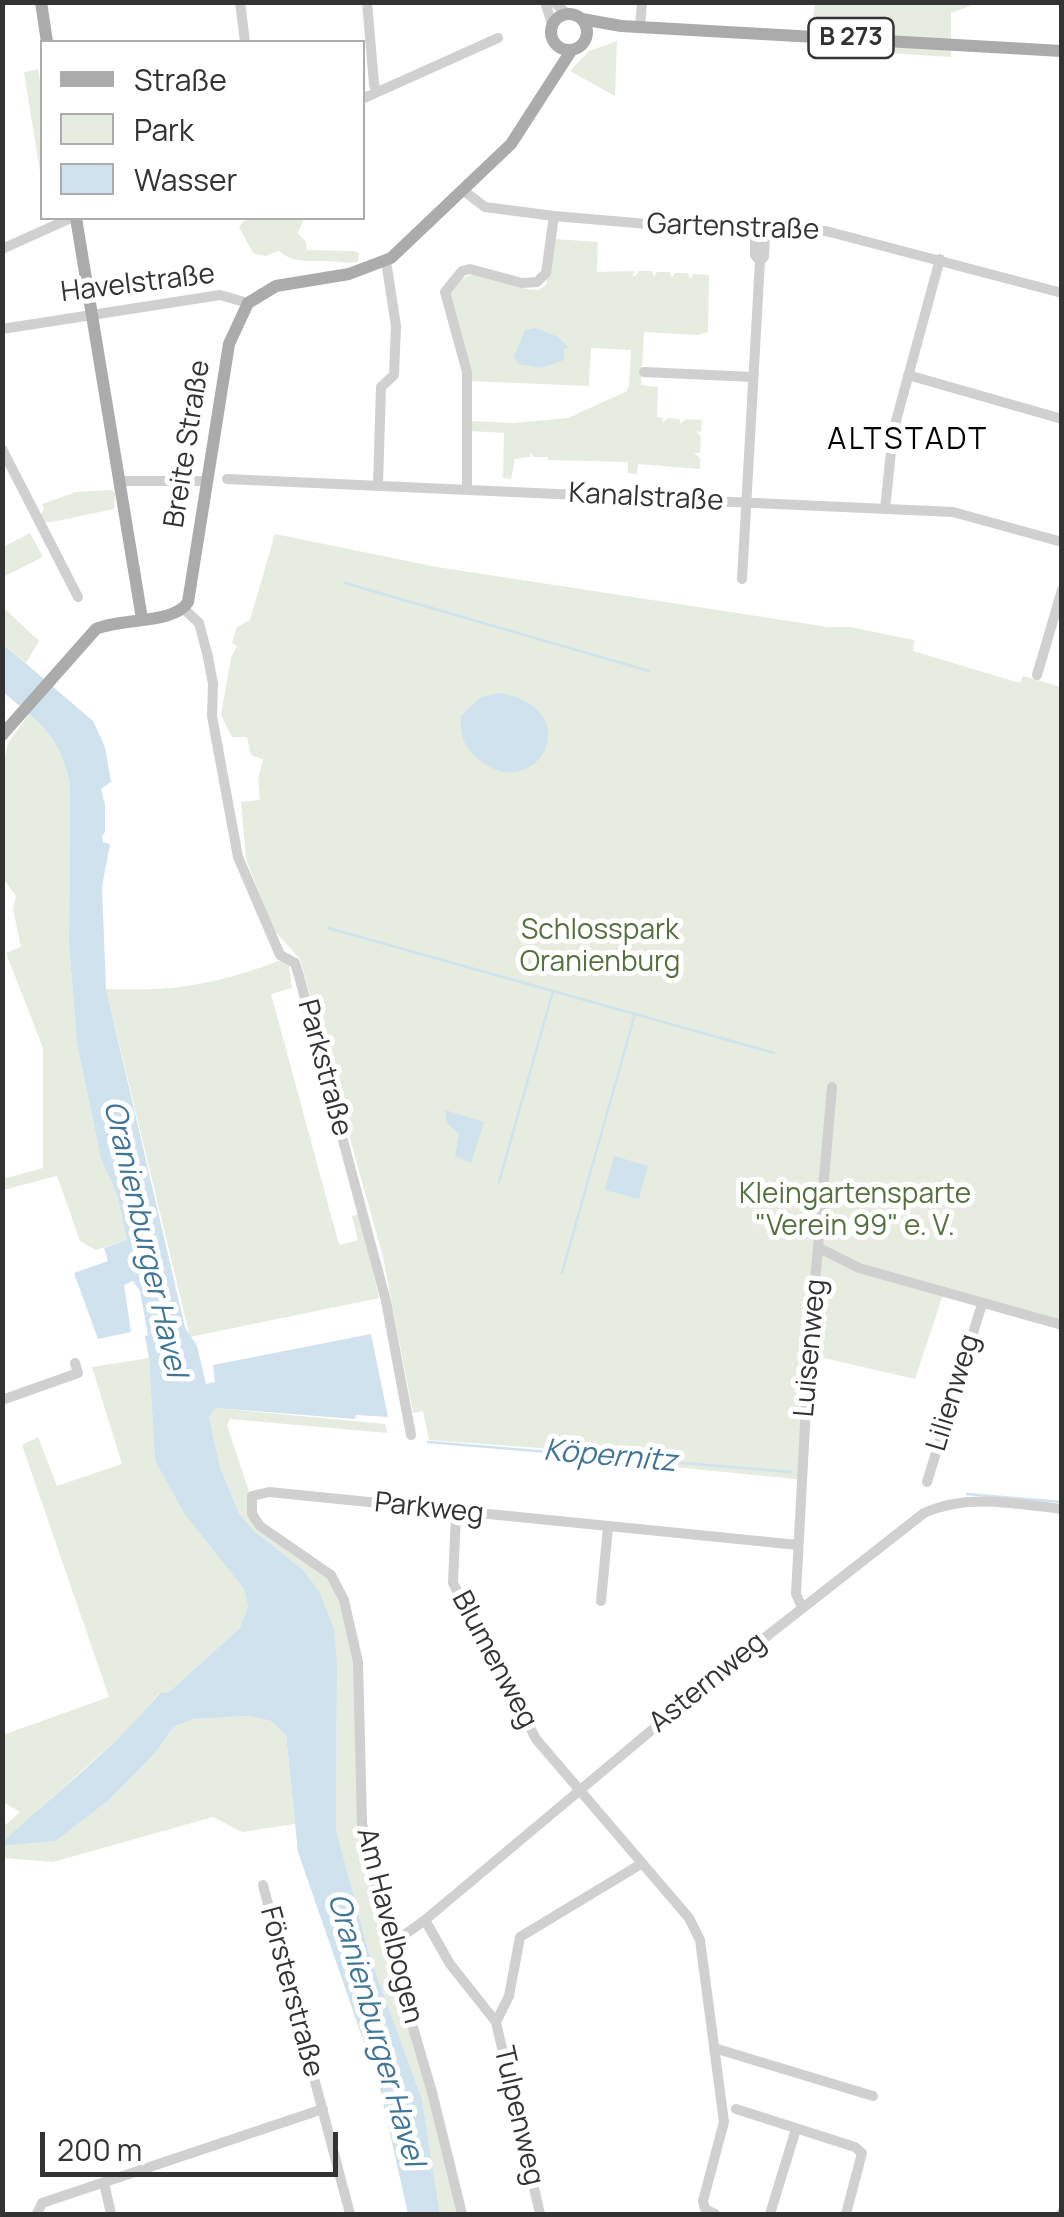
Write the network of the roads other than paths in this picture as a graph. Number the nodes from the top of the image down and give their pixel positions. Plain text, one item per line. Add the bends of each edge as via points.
1 (42, 2) edge
2 (240, 2) edge
3 (368, 2) edge
4 (545, 2) edge
5 (554, 2) edge
6 (642, 2) edge
7 (566, 14) junction
8 (582, 19) junction
9 (552, 24) junction
10 (621, 26) junction
11 (640, 28) junction
12 (587, 36) junction
13 (498, 38) dead end
14 (47, 40) edge
15 (244, 40) edge
16 (564, 48) junction
17 (1062, 50) edge
18 (378, 92) junction
19 (365, 97) edge
20 (464, 192) junction
21 (554, 216) junction
22 (68, 220) edge
23 (73, 220) edge
24 (760, 229) junction
25 (2, 249) edge
26 (940, 259) junction
27 (386, 261) junction
28 (1062, 293) edge
29 (248, 304) junction
30 (93, 312) junction
31 (2, 328) edge
32 (644, 372) dead end
33 (908, 375) junction
34 (752, 377) junction
35 (1062, 419) edge
36 (2, 449) edge
37 (227, 479) dead end
38 (208, 480) junction
39 (120, 482) junction
40 (378, 484) junction
41 (467, 488) junction
42 (746, 503) junction
43 (885, 509) junction
44 (1062, 542) edge
45 (742, 578) dead end
46 (1062, 590) edge
47 (78, 597) dead end
48 (187, 603) junction
49 (142, 619) junction
50 (1036, 675) dead end
51 (2, 735) edge
52 (832, 1087) dead end
53 (819, 1248) junction
54 (982, 1304) junction
55 (1062, 1325) edge
56 (75, 1362) dead end
57 (2, 1400) edge
58 (411, 1435) dead end
59 (927, 1482) dead end
60 (252, 1496) joint
61 (1062, 1509) edge
62 (456, 1513) junction
63 (608, 1527) junction
64 (798, 1545) junction
65 (600, 1601) dead end
66 (802, 1608) junction
67 (579, 1792) junction
68 (640, 1864) junction
69 (262, 1884) dead end
70 (425, 1920) junction
71 (388, 1946) junction
72 (496, 2022) junction
73 (714, 2048) junction
74 (872, 2096) dead end
75 (323, 2109) junction
76 (736, 2110) dead end
77 (796, 2128) junction
78 (104, 2183) junction
79 (710, 2212) edge
80 (37, 2214) edge
81 (111, 2214) edge
82 (350, 2214) edge
83 (462, 2214) edge
84 (540, 2214) edge
85 (770, 2214) edge
86 (846, 2214) edge

1 - 14 main road
2 - 15 street
3 - 18 street
4 - 9 street
5 - 7 street
6 - 11 street
7 - 8 main road, B 273
7 - 9 main road
8 - 10 main road, B 273
8 - 12 main road
9 - 16 main road via 551,35
10 - 11 main road, B 273
10 - 12 main road, B 273
11 - 17 main road, B 273
12 - 16 main road, B 273 via 581,46
13 - 18 street
16 - 20 main road, Havelstraße via 511,144
18 - 19 street
20 - 21 street, Gartenstraße via 485,207
20 - 27 main road, Havelstraße
21 - 24 street, Gartenstraße
21 - 41 street via 546,273 537,282 522,284 470,268 445,292 467,372
22 - 25 street
23 - 30 main road
24 - 26 street, Gartenstraße via 826,231
24 - 34 street
26 - 28 street, Gartenstraße
26 - 33 street
27 - 29 main road, Havelstraße via 276,286
27 - 40 street via 396,326 394,375 380,387
29 - 30 street, Havelstraße via 220,295
29 - 38 main road, Breite Straße via 229,344
30 - 31 street, Havelstraße
30 - 39 main road
32 - 34 street
33 - 35 street
33 - 43 street via 892,432
34 - 42 street
36 - 47 street
37 - 40 street, Kanalstraße
38 - 39 street
38 - 48 main road, Breite Straße
39 - 49 main road
40 - 41 street, Kanalstraße
41 - 42 street, Kanalstraße
42 - 43 street, Kanalstraße
42 - 45 street
43 - 44 street, Kanalstraße via 953,512
46 - 50 street
48 - 49 main road via 175,614
48 - 58 street, Parkstraße via 199,623 214,684 212,716 238,857 280,955 295,963 299,976 382,1282
49 - 51 main road via 96,629
52 - 53 street, Luisenweg
53 - 54 street, Lilienweg via 858,1268
53 - 64 street, Luisenweg
54 - 55 street, Lilienweg
54 - 59 street, Lilienweg
56 - 57 street via 78,1373
60 - 62 street, Parkweg via 268,1492
60 - 71 street, Am Havelbogen via 260,1526 331,1575 344,1600 358,1662 362,1823
61 - 66 street, Asternweg via 993,1501 936,1508
62 - 63 street, Parkweg
62 - 67 street, Blumenweg via 452,1567 460,1598 536,1739
63 - 64 street, Parkweg
63 - 65 street
64 - 66 street, Luisenweg via 796,1594
66 - 67 street, Asternweg
67 - 68 street, Blumenweg
67 - 70 street, Asternweg
68 - 72 street via 520,1937 510,1996
68 - 73 street, Blumenweg via 700,1940
69 - 75 street, Försterstraße
70 - 71 street, Asternweg
70 - 72 street, Tulpenweg
71 - 83 street, Am Havelbogen
72 - 84 street, Tulpenweg
73 - 74 street
73 - 79 street, Blumenweg via 724,2122 703,2201
75 - 78 street
75 - 82 street, Försterstraße
76 - 77 street
77 - 85 street
77 - 86 street via 862,2153
78 - 80 street via 42,2204
78 - 81 street

